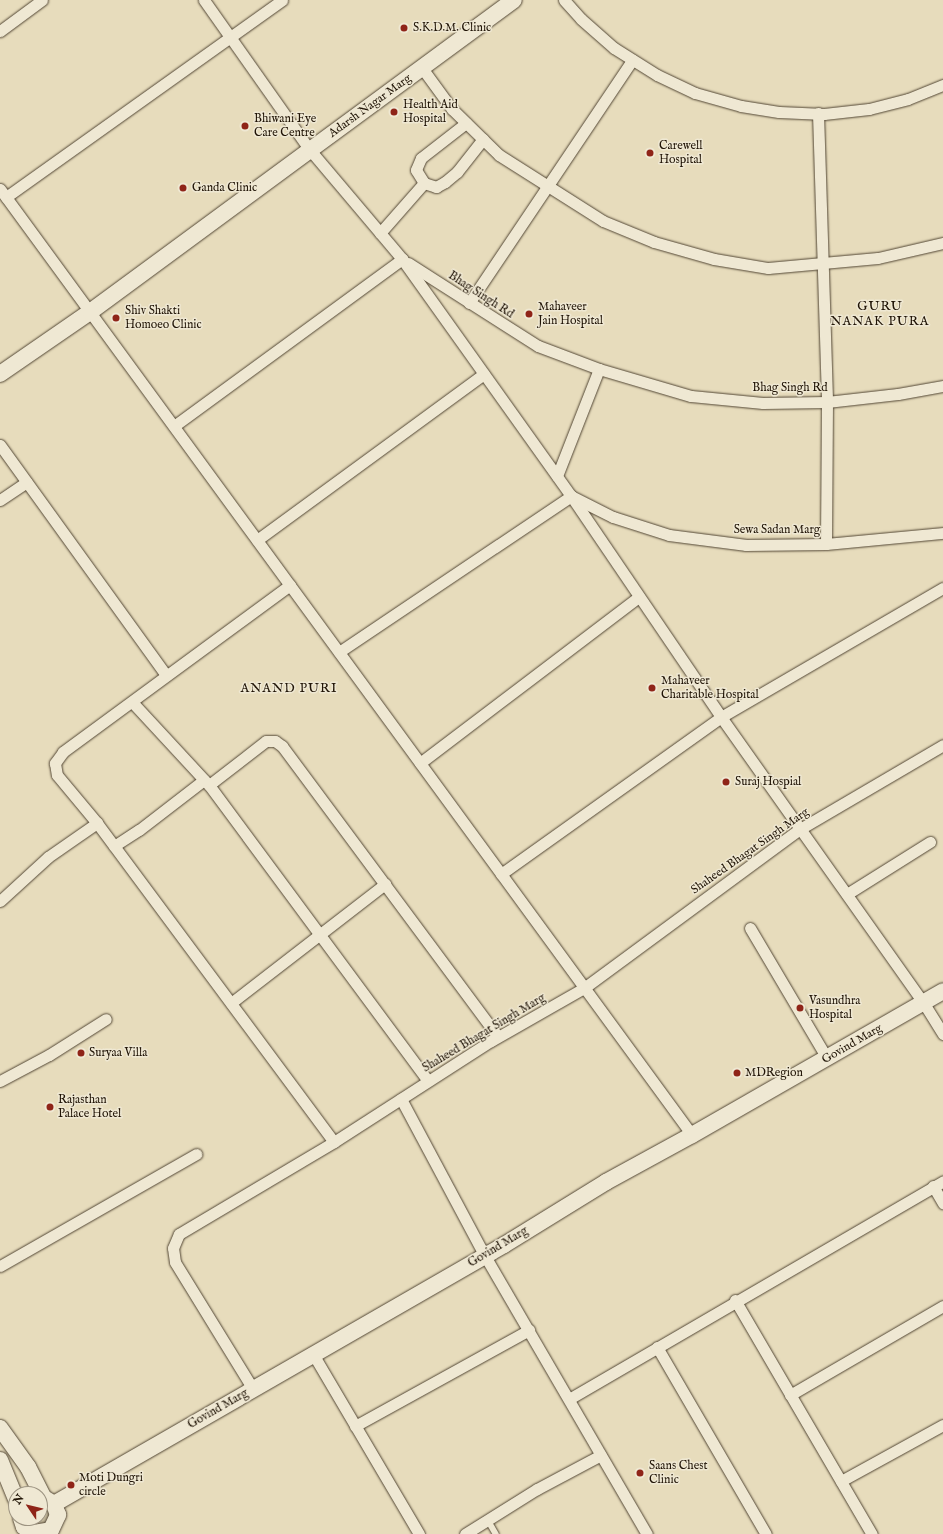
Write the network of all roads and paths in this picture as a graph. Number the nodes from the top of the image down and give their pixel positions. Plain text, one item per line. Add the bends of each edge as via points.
1 (42, 0) edge
2 (204, 0) edge
3 (282, 0) edge
4 (514, 0) edge
5 (564, 0) edge
6 (0, 31) edge
7 (231, 36) junction
8 (632, 60) junction
9 (422, 68) junction
10 (943, 85) edge
11 (818, 113) junction
12 (466, 123) junction
13 (482, 139) junction
14 (310, 150) junction
15 (424, 183) junction
16 (547, 187) junction
17 (3, 193) edge
18 (380, 233) junction
19 (943, 243) edge
20 (402, 259) junction
21 (823, 264) junction
22 (468, 303) junction
23 (90, 312) junction
24 (599, 369) junction
25 (0, 374) edge
26 (484, 374) junction
27 (943, 386) edge
28 (828, 402) junction
29 (174, 426) junction
30 (0, 445) edge
31 (557, 476) junction
32 (27, 482) junction
33 (571, 496) junction
34 (0, 500) edge
35 (943, 533) edge
36 (257, 540) junction
37 (826, 544) junction
38 (290, 586) junction
39 (943, 588) edge
40 (638, 597) junction
41 (339, 652) junction
42 (166, 675) junction
43 (133, 703) junction
44 (721, 717) junction
45 (943, 745) edge
46 (420, 763) junction
47 (207, 783) junction
48 (96, 823) junction
49 (800, 829) junction
50 (930, 842) dead end
51 (114, 846) junction
52 (501, 874) junction
53 (385, 884) junction
54 (846, 894) junction
55 (0, 901) edge
56 (750, 928) dead end
57 (320, 935) junction
58 (584, 988) junction
59 (943, 991) edge
60 (923, 1002) junction
61 (231, 1003) junction
62 (106, 1019) dead end
63 (943, 1034) edge
64 (498, 1037) junction
65 (827, 1058) junction
66 (0, 1081) edge
67 (428, 1081) junction
68 (401, 1099) junction
69 (692, 1135) junction
70 (334, 1142) junction
71 (196, 1154) dead end
72 (938, 1183) edge
73 (943, 1203) edge
74 (485, 1256) junction
75 (0, 1266) edge
76 (735, 1300) junction
77 (943, 1306) edge
78 (529, 1330) junction
79 (657, 1347) junction
80 (313, 1354) junction
81 (253, 1389) junction
82 (790, 1395) junction
83 (569, 1399) junction
84 (943, 1425) edge
85 (355, 1426) junction
86 (0, 1428) edge
87 (602, 1455) junction
88 (0, 1460) edge
89 (840, 1481) junction
90 (11, 1486) edge
91 (38, 1486) edge
92 (48, 1499) edge
93 (48, 1504) edge
94 (488, 1520) junction
95 (23, 1526) edge
96 (46, 1533) edge
97 (419, 1534) edge
98 (465, 1534) edge
99 (496, 1534) edge
100 (647, 1534) edge
101 (766, 1534) edge
102 (872, 1534) edge

1 - 6 street
2 - 7 street
3 - 7 street
4 - 9 street, Adarsh Nagar Marg
5 - 8 street via 581,19
7 - 14 street
7 - 17 street
8 - 11 street via 657,76 695,93 741,106 779,112
8 - 16 street
9 - 12 street
9 - 14 street, Adarsh Nagar Marg
10 - 11 street via 908,99 868,109
11 - 21 street
12 - 13 street
12 - 15 street via 421,158 416,170
13 - 15 street via 457,172 445,182 436,187
13 - 16 street via 499,155
14 - 18 street
14 - 23 street, Adarsh Nagar Marg
15 - 18 street
16 - 21 street via 603,221 654,242 707,257 768,268
16 - 22 street
17 - 23 street
18 - 20 street
19 - 21 street via 878,258
20 - 22 street, Bhag Singh Rd
20 - 26 street
20 - 29 street
21 - 28 street
22 - 24 street, Bhag Singh Rd via 538,346
23 - 25 street, Adarsh Nagar Marg
23 - 29 street
24 - 28 street, Bhag Singh Rd via 691,396 763,403
24 - 31 street
26 - 31 street
26 - 36 street
27 - 28 street, Bhag Singh Rd
28 - 37 street
29 - 36 street
30 - 32 street
31 - 33 street
32 - 34 street
32 - 42 street
33 - 37 street, Sewa Sadan Marg via 613,517 669,535 746,545
33 - 40 street
33 - 41 street
35 - 37 street, Sewa Sadan Marg
36 - 38 street
38 - 41 street
38 - 42 street
39 - 44 street
40 - 44 street
40 - 46 street
41 - 46 street
42 - 43 street
43 - 47 street
43 - 48 street via 63,752 55,763 57,775
44 - 49 street
44 - 52 street
45 - 49 street, Shaheed Bhagat Singh Marg
46 - 52 street
47 - 51 street
47 - 53 street via 266,741 275,741 282,746
47 - 57 street
48 - 51 street
48 - 55 street via 48,857
49 - 54 street
49 - 58 street, Shaheed Bhagat Singh Marg
50 - 54 street
51 - 61 street
52 - 58 street
53 - 57 street
53 - 64 street
54 - 60 street
56 - 65 street
57 - 61 street
57 - 67 street
58 - 64 street, Shaheed Bhagat Singh Marg
58 - 69 street
59 - 60 street, Govind Marg
60 - 63 street
60 - 65 street, Govind Marg
61 - 70 street
62 - 66 street via 49,1055
64 - 67 street, Shaheed Bhagat Singh Marg
65 - 69 street, Govind Marg
67 - 68 street, Shaheed Bhagat Singh Marg
68 - 70 street, Shaheed Bhagat Singh Marg
68 - 74 street
69 - 74 street, Govind Marg via 606,1182
70 - 81 street, Shaheed Bhagat Singh Marg via 179,1234 173,1248 175,1262
71 - 75 street
72 - 73 street
72 - 76 street
74 - 78 street
74 - 80 street, Govind Marg
76 - 79 street
76 - 82 street
77 - 82 street
78 - 83 street
78 - 85 street
79 - 83 street
79 - 101 street
80 - 81 street, Govind Marg
80 - 85 street
81 - 92 street, Govind Marg
82 - 89 street
83 - 87 street
84 - 89 street
85 - 97 street
86 - 91 street
87 - 94 street via 537,1489
87 - 100 street
88 - 90 street
89 - 102 street
93 - 96 street via 57,1520
94 - 98 street
94 - 99 lane
95 - 96 street via 34,1533

